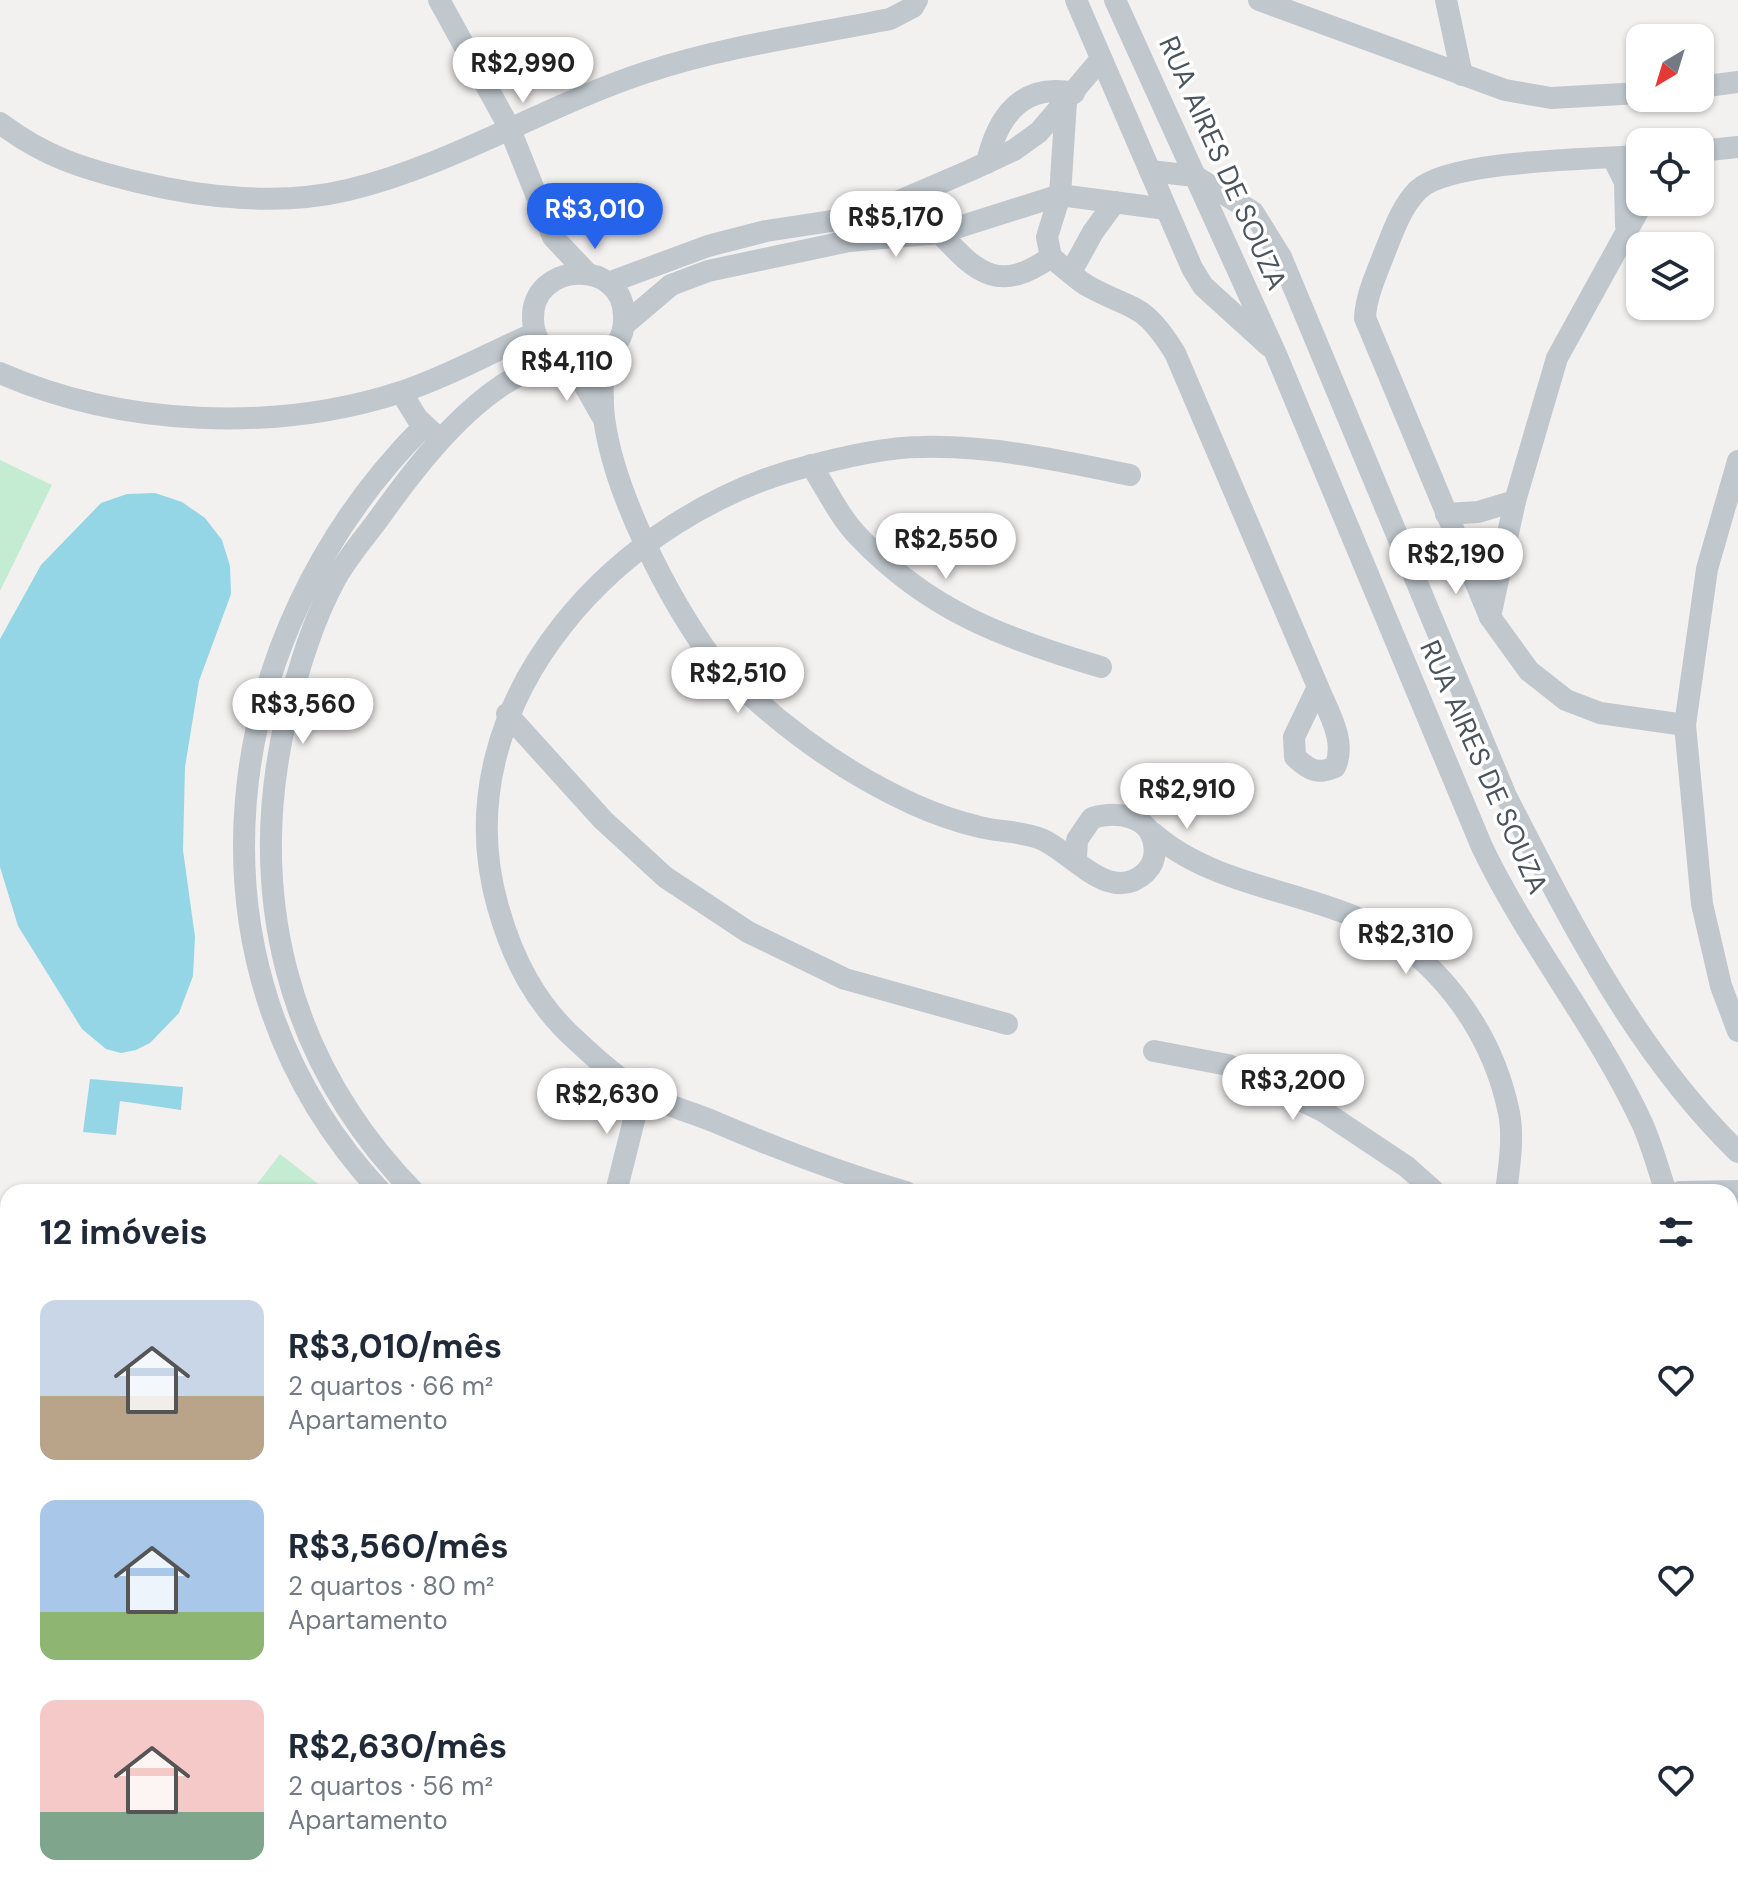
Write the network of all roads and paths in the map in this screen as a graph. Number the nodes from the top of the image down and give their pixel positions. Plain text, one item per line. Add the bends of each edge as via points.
1 (439, 0) edge
2 (917, 0) edge
3 (1076, 0) edge
4 (1115, 0) edge
5 (1259, 0) edge
6 (1446, 0) edge
7 (1101, 59) junction
8 (1462, 75) junction
9 (1738, 82) edge
10 (1714, 85) edge
11 (1626, 94) edge
12 (1070, 98) junction
13 (0, 123) edge
14 (509, 127) junction
15 (1738, 147) edge
16 (1714, 150) edge
17 (1626, 157) edge
18 (1613, 158) junction
19 (987, 163) junction
20 (1150, 171) junction
21 (1195, 176) junction
22 (1060, 195) junction
23 (1115, 202) junction
24 (1166, 209) junction
25 (1633, 216) edge
26 (1626, 226) junction
27 (940, 233) junction
28 (553, 237) junction
29 (1051, 257) junction
30 (1071, 272) junction
31 (587, 273) junction
32 (608, 283) junction
33 (542, 290) junction
34 (625, 324) junction
35 (535, 333) junction
36 (1275, 352) junction
37 (602, 358) junction
38 (561, 360) junction
39 (0, 373) edge
40 (401, 392) junction
41 (604, 419) junction
42 (424, 426) junction
43 (441, 440) junction
44 (1738, 461) edge
45 (811, 465) junction
46 (1130, 475) dead end
47 (1515, 501) junction
48 (1446, 514) junction
49 (645, 544) junction
50 (1490, 617) junction
51 (1101, 667) dead end
52 (1318, 687) dead end
53 (507, 714) junction
54 (1685, 725) junction
55 (1083, 828) junction
56 (1153, 833) junction
57 (1038, 838) junction
58 (1076, 858) junction
59 (1196, 863) junction
60 (1149, 869) junction
61 (1007, 1024) dead end
62 (1738, 1030) edge
63 (1154, 1051) dead end
64 (641, 1092) junction
65 (1738, 1152) edge
66 (375, 1184) edge
67 (407, 1184) edge
68 (618, 1184) edge
69 (881, 1184) edge
70 (1426, 1184) edge
71 (1506, 1184) edge
72 (1663, 1184) edge

1 - 14 street
2 - 14 street via 890,19 648,71
3 - 7 street, RUA AIRES DE SOUZA
4 - 21 street, RUA AIRES DE SOUZA
5 - 8 street
6 - 8 street
7 - 12 street
7 - 20 street, RUA AIRES DE SOUZA
8 - 11 street via 1551,98
9 - 10 street
12 - 19 street via 1039,132
12 - 19 street via 1056,89 1019,102 993,133
12 - 22 street
13 - 14 street via 73,166 195,195 284,197 345,191 396,176
14 - 28 street
15 - 16 street
17 - 18 street
18 - 26 street via 1625,182
18 - 48 street via 1513,165 1433,179 1417,190 1397,221 1365,318
19 - 32 street via 864,216 708,246
20 - 21 street
20 - 24 street, RUA AIRES DE SOUZA
21 - 36 street, RUA AIRES DE SOUZA
21 - 65 street via 1253,212 1281,257 1527,838 1629,1019 1685,1094
22 - 23 street
22 - 27 street
22 - 29 street via 1047,237
23 - 24 street
23 - 30 street
24 - 36 street, RUA AIRES DE SOUZA via 1203,286
25 - 26 street
26 - 47 street via 1557,358
27 - 29 street via 977,270 996,277 1014,278
27 - 34 street via 849,241 708,271 671,285
28 - 31 street
28 - 33 street
29 - 30 street
30 - 52 street via 1140,309 1175,353
31 - 32 street
31 - 33 street via 554,279
32 - 34 street via 624,309
33 - 35 street via 535,303
34 - 37 street via 613,349
35 - 38 street
35 - 40 street
36 - 72 street, RUA AIRES DE SOUZA via 1482,847 1506,898 1642,1124
37 - 38 street via 586,363
37 - 41 street
38 - 41 street
38 - 43 street via 499,387
39 - 40 street via 43,392 120,411 175,417 295,414
40 - 42 street
41 - 49 street
42 - 43 street
42 - 66 street via 394,456 318,561 298,603 271,674 252,751 242,832 247,913 262,990 289,1057 330,1127
43 - 67 street via 336,578 306,647 277,750 270,832 269,878 279,948 315,1052 347,1110
44 - 54 street via 1707,569
45 - 46 street via 919,446 997,451
45 - 49 street via 724,497
45 - 51 street via 857,536 917,589 963,619
47 - 48 street via 1486,511
47 - 50 street
48 - 50 street
49 - 53 street via 574,613 538,657
49 - 57 street via 714,662 786,728 860,778 917,806 976,826
50 - 54 street via 1529,671 1566,700 1623,718
53 - 61 street via 603,820 665,877 748,932 845,979
53 - 64 street via 488,784 485,819 488,871 508,942 535,996 577,1042
54 - 62 street via 1702,904 1721,986
55 - 56 street via 1092,818 1119,814 1142,822
55 - 57 street
55 - 58 street
56 - 59 street
56 - 60 street via 1156,855
57 - 58 street
58 - 60 street via 1102,880 1137,879
59 - 60 street
59 - 71 street via 1355,917 1412,950 1452,990 1488,1047 1509,1115
63 - 70 street via 1228,1065 1323,1111
64 - 68 street
64 - 69 street

